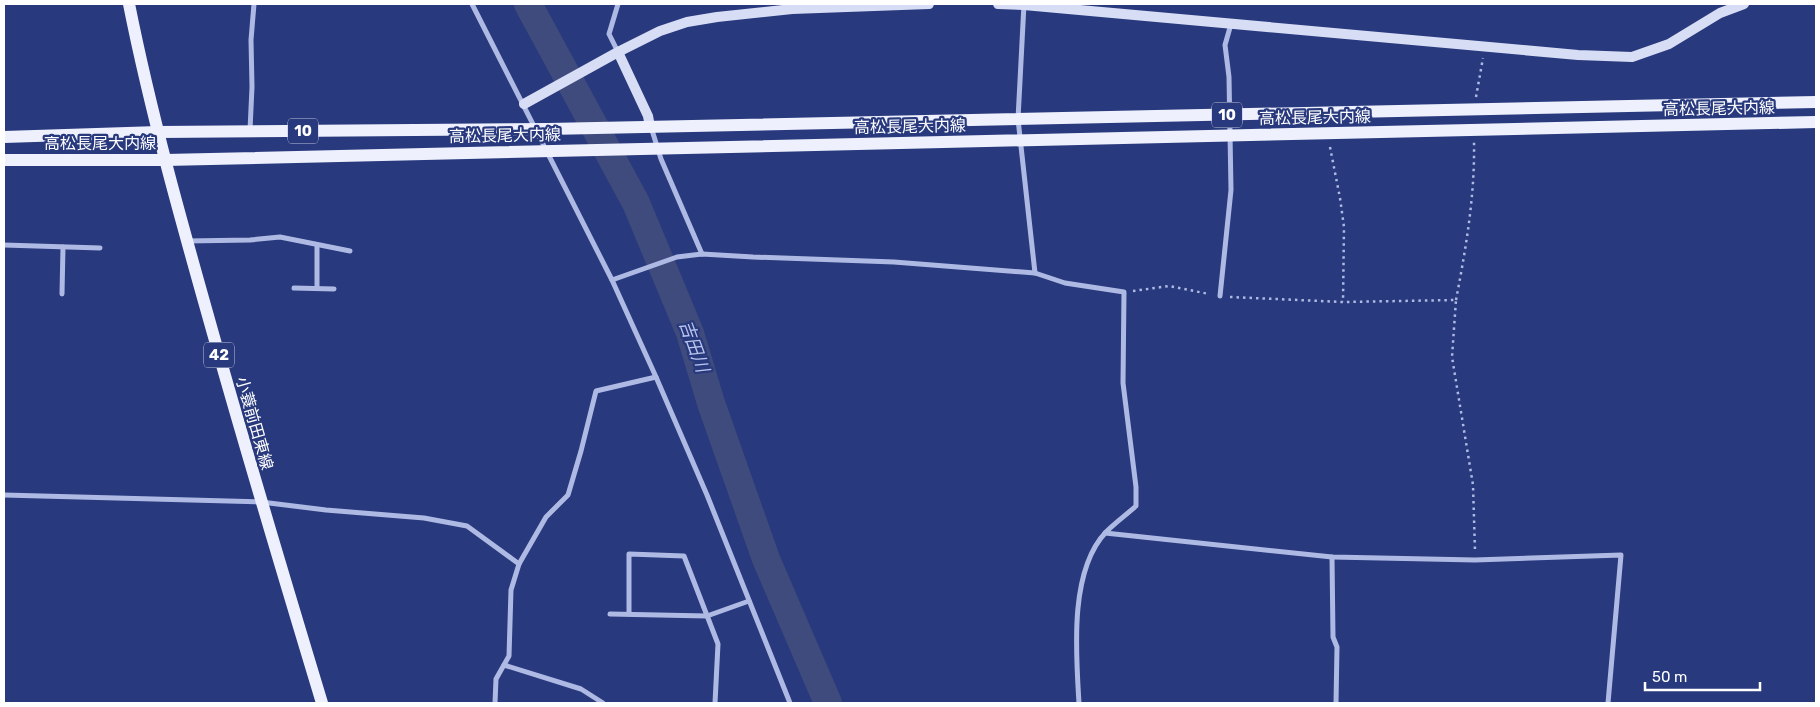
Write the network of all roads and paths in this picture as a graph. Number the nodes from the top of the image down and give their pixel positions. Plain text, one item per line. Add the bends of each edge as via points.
1 (129, 4) edge
2 (254, 4) edge
3 (472, 4) edge
4 (618, 4) edge
5 (929, 4) edge
6 (998, 4) edge
7 (1024, 4) edge
8 (1744, 4) edge
9 (1231, 24) junction
10 (1485, 47) junction
11 (618, 52) junction
12 (1475, 99) dead end
13 (1816, 102) edge
14 (524, 104) junction
15 (1230, 115) junction
16 (1018, 119) junction
17 (1816, 122) edge
18 (644, 127) junction
19 (542, 130) junction
20 (158, 132) junction
21 (250, 132) junction
22 (1229, 135) junction
23 (4, 137) edge
24 (1019, 139) junction
25 (1474, 141) dead end
26 (1329, 144) dead end
27 (653, 148) junction
28 (552, 150) junction
29 (4, 160) edge
30 (165, 160) junction
31 (186, 242) junction
32 (4, 245) edge
33 (317, 245) junction
34 (63, 247) junction
35 (100, 248) dead end
36 (350, 251) dead end
37 (702, 254) junction
38 (1035, 273) junction
39 (612, 280) junction
40 (294, 288) dead end
41 (317, 288) junction
42 (334, 289) dead end
43 (1124, 292) junction
44 (62, 294) dead end
45 (1220, 296) junction
46 (1456, 300) junction
47 (1343, 302) junction
48 (656, 377) junction
49 (4, 495) edge
50 (261, 502) junction
51 (1105, 533) junction
52 (1332, 557) junction
53 (1475, 560) junction
54 (520, 564) junction
55 (749, 601) junction
56 (610, 614) dead end
57 (629, 614) junction
58 (707, 616) junction
59 (504, 665) junction
60 (322, 703) edge
61 (495, 703) edge
62 (603, 703) edge
63 (715, 703) edge
64 (790, 703) edge
65 (1079, 703) edge
66 (1336, 703) edge
67 (1608, 703) edge

1 - 20 main road, 小蓑前田東線 / 42
2 - 21 street via 250,40
3 - 14 street
4 - 11 street via 608,34
5 - 11 street via 792,9 716,17 660,31
6 - 7 street
7 - 9 street
7 - 16 street
8 - 10 street via 1720,13 1669,44 1632,57
9 - 10 street
9 - 15 street via 1225,45
10 - 12 path
11 - 14 street
11 - 18 street via 648,116
13 - 15 main road, 高松長尾大内線 / 10
14 - 19 street
15 - 16 main road, 高松長尾大内線 / 10
15 - 22 street
16 - 18 main road, 高松長尾大内線 / 10
16 - 24 street
17 - 22 main road, 高松長尾大内線 / 10
18 - 19 main road, 高松長尾大内線 / 10
18 - 27 street
19 - 21 main road, 高松長尾大内線 / 10
19 - 28 street
20 - 21 main road, 高松長尾大内線 / 10
20 - 23 main road, 高松長尾大内線 / 10
20 - 30 main road, 小蓑前田東線 / 42
22 - 24 main road, 高松長尾大内線 / 10
22 - 45 street via 1231,190
24 - 27 main road, 高松長尾大内線 / 10
24 - 38 street
25 - 46 path via 1468,232
26 - 47 path via 1344,227
27 - 28 main road, 高松長尾大内線 / 10
27 - 37 street
28 - 30 main road, 高松長尾大内線 / 10
28 - 39 street
29 - 30 main road, 高松長尾大内線 / 10
30 - 31 main road, 小蓑前田東線 / 42
31 - 33 street via 280,237
31 - 50 main road, 小蓑前田東線 / 42
32 - 34 street
33 - 36 street
33 - 41 street
34 - 35 street
34 - 44 street
37 - 38 street via 886,261
37 - 39 street via 677,257
38 - 43 street via 1065,283
39 - 48 street
40 - 41 street
41 - 42 street
43 - 45 path via 1169,286
43 - 51 street via 1123,383 1136,506
45 - 47 path
46 - 47 path
46 - 53 path via 1452,357 1473,485
48 - 54 street via 596,390 568,495 546,517
48 - 55 street
49 - 50 street
50 - 54 street via 424,518 467,526
50 - 60 main road, 小蓑前田東線 / 42
51 - 52 street
51 - 65 street via 1087,562 1080,589 1076,656
52 - 53 street
52 - 66 street via 1333,637 1337,647
53 - 67 street via 1621,555
54 - 59 street via 510,590 509,656
55 - 58 street
55 - 64 street
56 - 57 street
57 - 58 street
57 - 58 street via 629,554 684,556
58 - 63 street via 718,644
59 - 61 street via 496,679
59 - 62 street via 581,689

